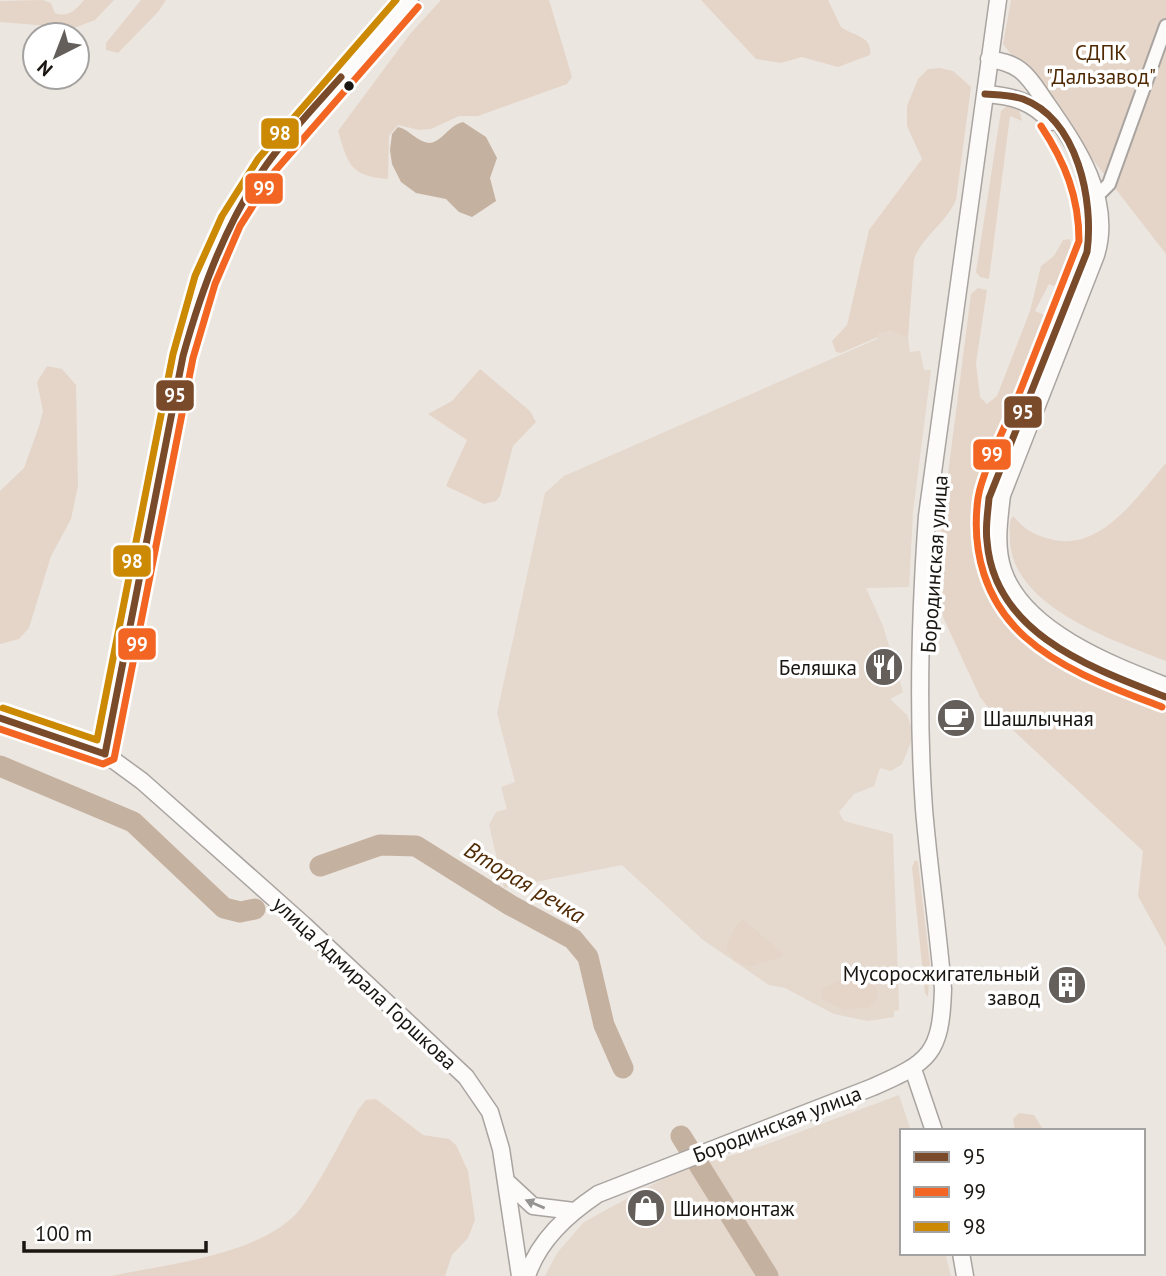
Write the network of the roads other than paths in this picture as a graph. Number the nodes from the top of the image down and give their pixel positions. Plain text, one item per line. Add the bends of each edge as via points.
1 (410, 0) edge
2 (998, 0) edge
3 (1007, 0) edge
4 (1166, 26) edge
5 (1163, 41) edge
6 (994, 60) junction
7 (989, 95) junction
8 (1093, 196) junction
9 (1166, 686) edge
10 (1166, 697) edge
11 (0, 718) edge
12 (104, 754) junction
13 (915, 1074) junction
14 (933, 1129) edge
15 (504, 1179) junction
16 (574, 1210) junction
17 (961, 1255) edge
18 (520, 1276) edge
19 (527, 1276) edge
20 (965, 1276) edge

1 - 12 main road via 267,164 231,221 205,280 183,356
2 - 6 main road, Бородинская улица
3 - 6 main road, Бородинская улица
4 - 5 street
5 - 8 street via 1114,172 1104,191
6 - 7 main road, Бородинская улица
6 - 8 main road via 1022,71 1031,82 1070,138
7 - 8 main road via 1030,103 1050,120
7 - 13 main road, Бородинская улица via 933,524 930,583 929,756 951,1019 940,1054 931,1067
8 - 9 main road via 1100,214 1099,245 1002,495 999,548 1012,590 1045,626 1062,639
8 - 10 main road via 1087,252 989,498 985,548 1001,595 1036,632 1055,647
11 - 12 main road, улица Адмирала Горшкова
12 - 15 main road, улица Адмирала Горшкова via 142,781 304,925 466,1077 490,1112
13 - 14 main road
13 - 16 main road, Бородинская улица via 609,1189
16 -> 15 main road via 533,1206
15 - 18 main road, улица Адмирала Горшкова
16 - 19 main road, Бородинская улица via 545,1241
17 - 20 main road

